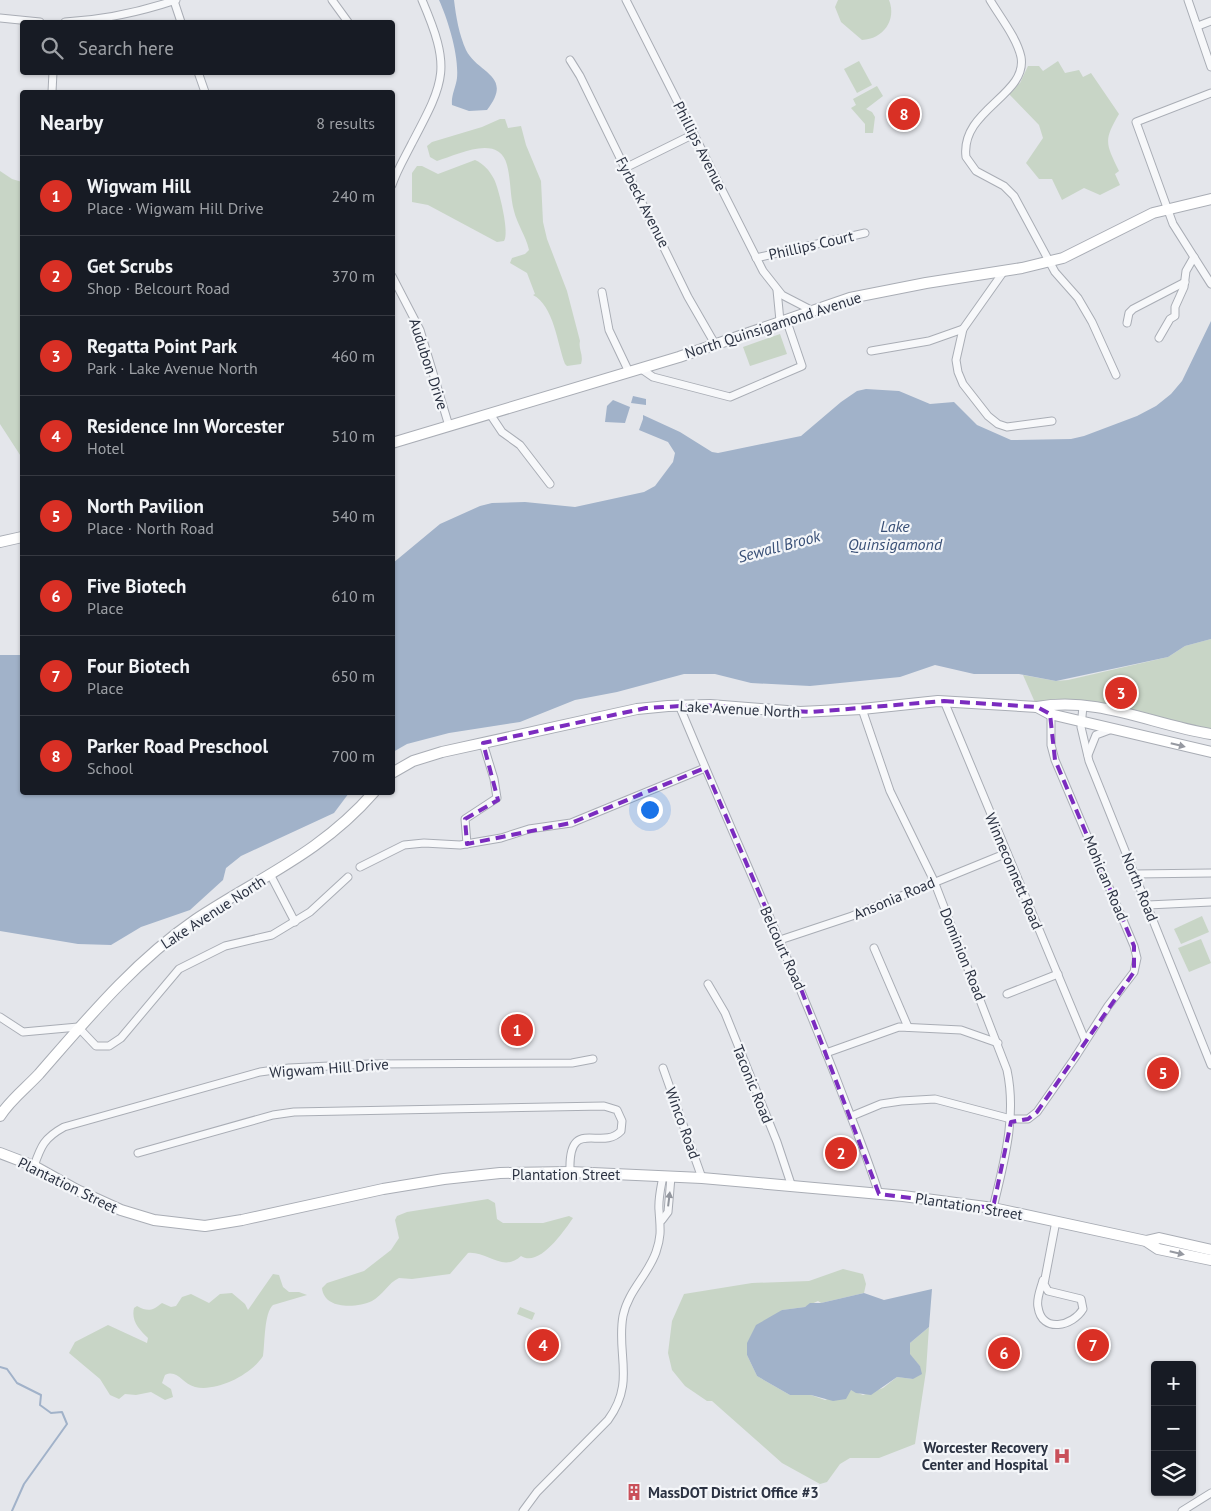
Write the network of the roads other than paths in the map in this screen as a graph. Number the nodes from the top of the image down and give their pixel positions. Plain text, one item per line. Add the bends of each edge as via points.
1 (175, 0) edge
2 (332, 0) edge
3 (422, 0) edge
4 (626, 0) edge
5 (990, 0) edge
6 (1188, 0) edge
7 (0, 18) edge
8 (20, 20) edge
9 (94, 20) edge
10 (180, 20) edge
11 (347, 20) edge
12 (1211, 21) edge
13 (1198, 26) junction
14 (570, 60) dead end
15 (1211, 68) edge
16 (53, 75) edge
17 (199, 75) edge
18 (52, 90) edge
19 (204, 90) edge
20 (1211, 93) edge
21 (694, 134) junction
22 (626, 168) junction
23 (395, 177) edge
24 (1211, 198) edge
25 (1167, 209) junction
26 (865, 233) dead end
27 (1194, 257) junction
28 (756, 258) junction
29 (1048, 262) junction
30 (1004, 271) junction
31 (395, 282) edge
32 (1185, 282) junction
33 (1211, 284) edge
34 (777, 290) junction
35 (602, 292) dead end
36 (811, 310) junction
37 (783, 320) junction
38 (1127, 323) dead end
39 (963, 328) junction
40 (1159, 338) dead end
41 (715, 344) junction
42 (871, 351) dead end
43 (640, 368) junction
44 (629, 372) junction
45 (1116, 375) dead end
46 (490, 414) junction
47 (1052, 421) dead end
48 (449, 426) junction
49 (395, 442) edge
50 (550, 484) dead end
51 (20, 537) edge
52 (0, 542) edge
53 (944, 701) junction
54 (679, 705) junction
55 (1083, 706) junction
56 (862, 709) junction
57 (1051, 709) junction
58 (1081, 720) junction
59 (1116, 729) junction
60 (1211, 734) edge
61 (483, 743) junction
62 (1211, 752) edge
63 (1088, 756) junction
64 (705, 768) junction
65 (395, 771) edge
66 (371, 795) edge
67 (467, 844) junction
68 (1007, 853) junction
69 (360, 868) dead end
70 (1211, 873) edge
71 (270, 874) junction
72 (1135, 874) junction
73 (348, 877) dead end
74 (934, 882) junction
75 (1211, 902) edge
76 (1148, 905) junction
77 (295, 922) junction
78 (780, 940) junction
79 (874, 948) dead end
80 (1058, 974) junction
81 (708, 984) dead end
82 (1007, 994) dead end
83 (0, 1017) edge
84 (78, 1027) junction
85 (908, 1027) junction
86 (1085, 1040) junction
87 (998, 1043) junction
88 (826, 1052) junction
89 (593, 1059) dead end
90 (1211, 1065) edge
91 (663, 1068) dead end
92 (0, 1116) edge
93 (852, 1116) junction
94 (1011, 1119) junction
95 (0, 1153) edge
96 (138, 1153) dead end
97 (34, 1166) junction
98 (570, 1172) junction
99 (667, 1177) junction
100 (702, 1178) junction
101 (792, 1186) junction
102 (879, 1194) junction
103 (993, 1208) junction
104 (1056, 1221) junction
105 (1146, 1241) junction
106 (1211, 1250) edge
107 (1211, 1260) edge
108 (1044, 1280) junction
109 (1211, 1493) edge
110 (523, 1511) edge
111 (1182, 1511) edge

1 - 9 street
1 - 10 street
2 - 11 street
3 - 23 street via 439,42 442,76
4 - 21 street, Phillips Avenue
5 - 29 street via 1019,50 1021,72 1006,92 978,118 967,140 966,156 976,171 1012,193 1028,218
6 - 13 street
7 - 8 street
12 - 13 street
13 - 15 street
14 - 22 street, Fyrbeck Avenue
16 - 18 street
17 - 19 street
20 - 25 street via 1136,122
21 - 22 street
21 - 28 street, Phillips Avenue
22 - 41 street, Fyrbeck Avenue via 688,297
24 - 25 main road, North Quinsigamond Avenue
25 - 27 street via 1176,232
25 - 29 main road, North Quinsigamond Avenue via 1079,252
26 - 28 street, Phillips Court
27 - 32 street via 1186,271
27 - 33 street
28 - 34 street, Phillips Avenue
29 - 30 main road, North Quinsigamond Avenue
29 - 45 street via 1078,298
30 - 36 main road, North Quinsigamond Avenue via 873,292
30 - 39 street
31 - 48 street, Audubon Drive via 420,330
32 - 38 street via 1133,309
32 - 40 street via 1178,295 1175,316
34 - 36 street, Phillips Avenue
34 - 37 street, Phillips Avenue
35 - 44 street via 610,330
36 - 37 main road, North Quinsigamond Avenue
37 - 41 main road, North Quinsigamond Avenue
37 - 43 street, Phillips Avenue via 802,366 730,397 652,377
39 - 42 street via 929,341
39 - 47 street via 956,366 963,384 988,416 1006,427
41 - 43 main road, North Quinsigamond Avenue
43 - 44 main road, North Quinsigamond Avenue
44 - 46 main road, North Quinsigamond Avenue
46 - 48 main road, North Quinsigamond Avenue
46 - 50 street via 502,432 520,445
48 - 49 main road, North Quinsigamond Avenue
51 - 52 main road
53 - 56 main road, Lake Avenue North
53 - 57 main road, Lake Avenue North
53 - 68 street, Winneconnett Road
54 - 56 main road, Lake Avenue North via 800,712
54 - 61 main road, Lake Avenue North via 637,710
54 - 64 street, Belcourt Road
55 - 57 main road, Lake Avenue North
55 - 58 street, North Road
55 - 60 main road, Lake Avenue North via 1110,709
56 - 74 street, Dominion Road via 890,791
57 - 58 main road, Lake Avenue North
57 - 86 street, Mohican Road via 1051,745 1055,760 1137,958 1134,972
58 - 59 main road, Lake Avenue North
58 - 63 street, North Road
59 -> 62 main road, Lake Avenue North
59 - 63 street via 1096,735
61 - 65 main road, Lake Avenue North via 422,757
61 - 67 street via 497,798 465,819
63 - 72 street, North Road
64 - 67 street via 586,817
64 - 78 street, Belcourt Road
66 - 71 main road, Lake Avenue North via 323,840
67 - 69 street via 404,845
68 - 74 street, Ansonia Road
68 - 80 street, Winneconnett Road
70 - 72 street
71 - 77 street
71 - 84 main road, Lake Avenue North via 158,947
72 - 76 street, North Road
73 - 77 street
74 - 78 street, Ansonia Road via 852,916
74 - 87 street, Dominion Road
75 - 76 street
76 - 90 street, North Road
77 - 84 street via 263,938 225,946 178,969 121,1038 107,1046 96,1046
78 - 88 street, Belcourt Road
79 - 85 street
80 - 82 street
80 - 86 street, Winneconnett Road
81 - 101 street, Taconic Road via 725,1013
83 - 84 street via 23,1032
84 - 92 main road, Lake Avenue North
85 - 87 street via 960,1030
85 - 88 street via 889,1029
86 - 94 street, Mohican Road via 1037,1112 1028,1119
87 - 94 street, Dominion Road via 1009,1084
88 - 93 street, Belcourt Road
89 - 97 street, Wigwam Hill Drive via 572,1063 436,1063 289,1068 260,1072 64,1128 50,1135
91 - 100 street, Winco Road
93 - 94 street via 900,1100 935,1099
93 - 102 street, Belcourt Road
94 - 103 street, Dominion Road
95 - 97 main road, Plantation Street
96 - 98 street via 294,1112 604,1106 618,1110 623,1124 619,1133 611,1137 583,1138 570,1155
97 - 98 main road, Plantation Street via 121,1210 154,1220 205,1226 374,1190 444,1179
98 - 99 main road, Plantation Street
99 - 100 main road, Plantation Street
99 - 110 street via 659,1211 662,1220 656,1253 625,1309 622,1324 624,1372 616,1408
100 - 101 main road, Plantation Street
101 - 102 main road, Plantation Street
102 - 103 main road, Plantation Street
103 - 104 main road, Plantation Street
104 - 105 main road, Plantation Street
104 - 108 street
105 - 106 main road, Plantation Street via 1159,1238
105 -> 107 main road, Plantation Street via 1158,1249
108 - 108 street via 1048,1291 1081,1299 1083,1309 1076,1318 1058,1325 1048,1324 1042,1318 1037,1307
109 - 111 street

